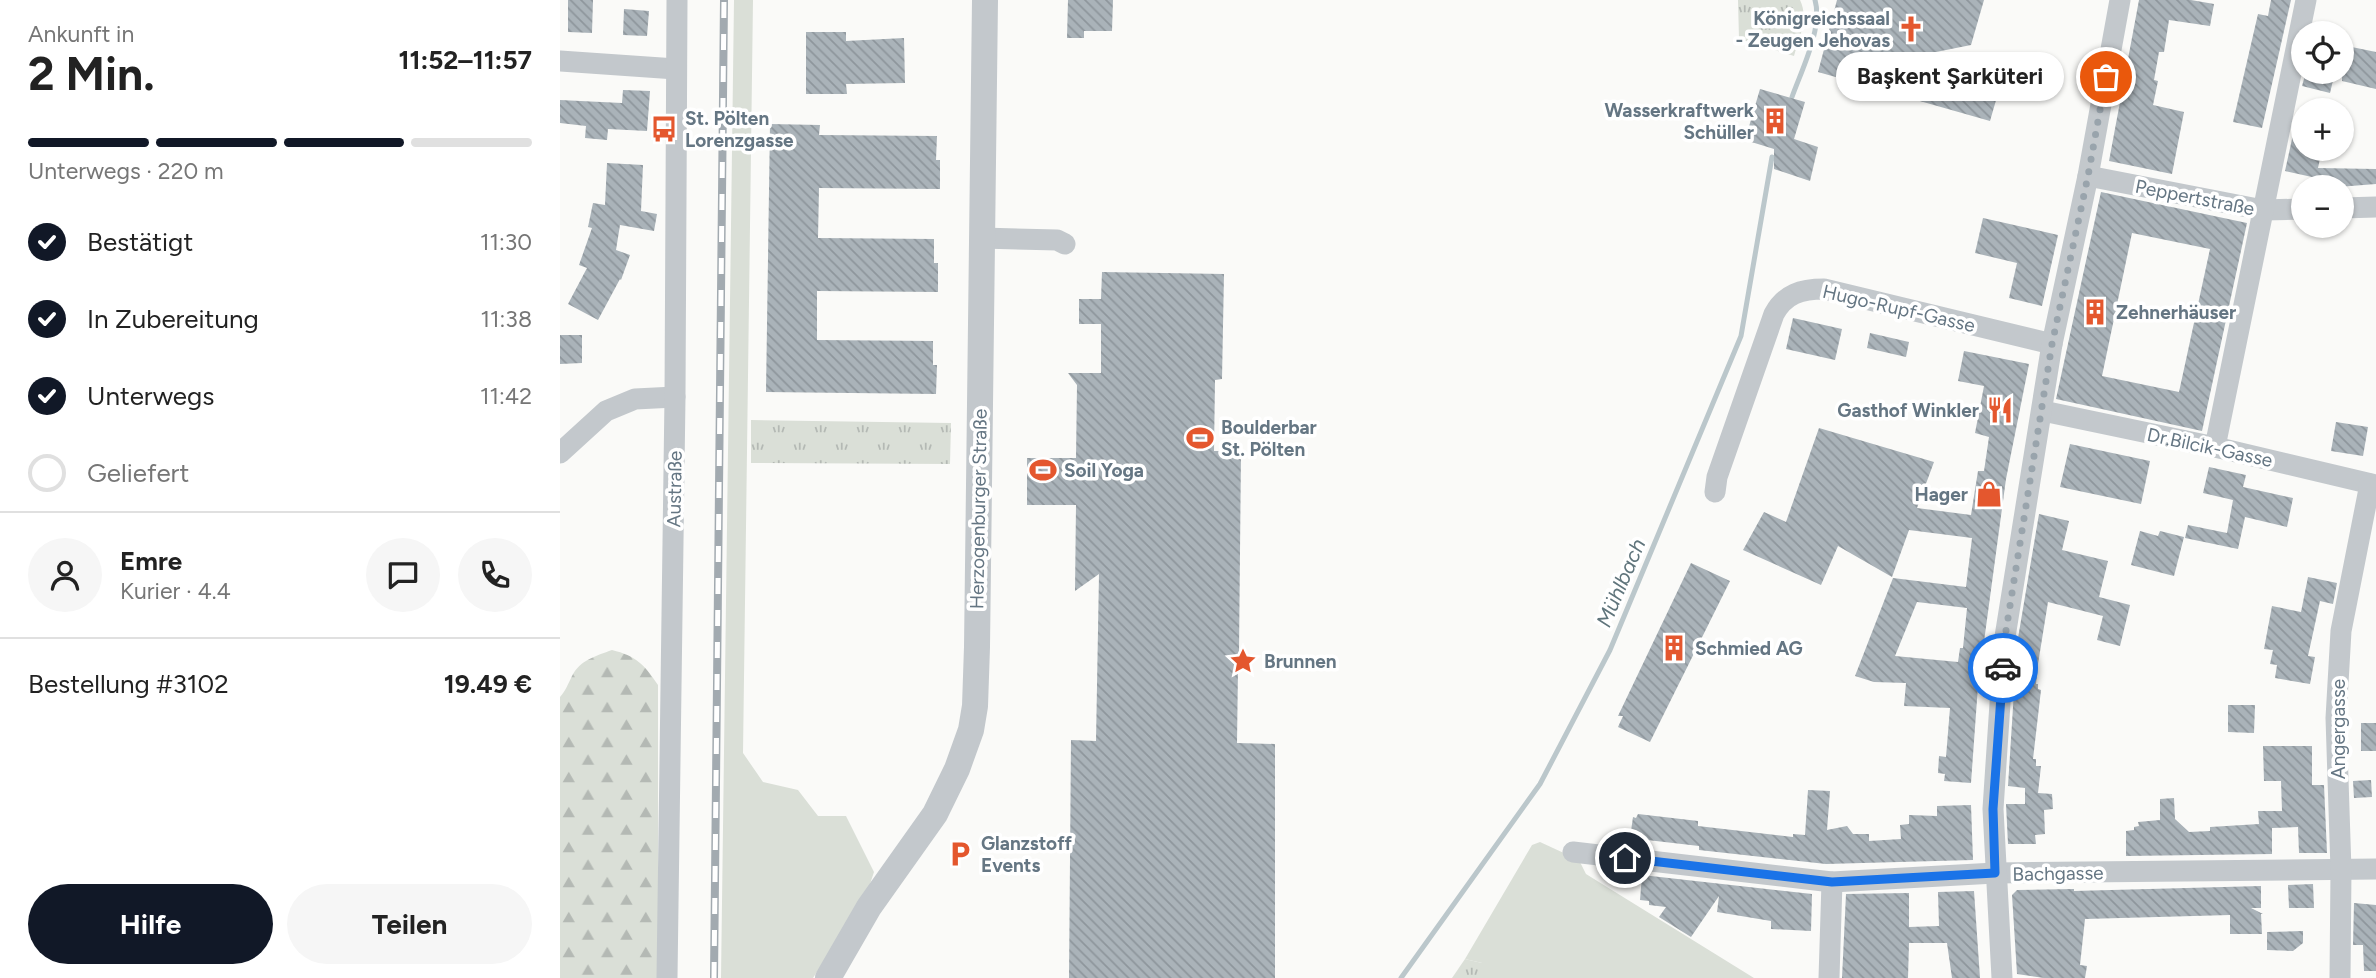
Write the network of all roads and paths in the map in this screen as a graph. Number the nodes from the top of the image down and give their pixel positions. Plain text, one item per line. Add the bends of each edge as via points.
1 (677, 0) edge
2 (985, 0) edge
3 (2120, 0) edge
4 (2306, 0) edge
5 (560, 61) edge
6 (676, 69) junction
7 (2088, 176) junction
8 (2376, 207) edge
9 (2354, 208) edge
10 (2291, 209) edge
11 (2263, 210) junction
12 (981, 238) junction
13 (1065, 244) dead end
14 (2052, 344) junction
15 (675, 397) junction
16 (2043, 411) junction
17 (2215, 447) junction
18 (560, 453) edge
19 (2373, 484) edge
20 (1715, 492) dead end
21 (1573, 852) dead end
22 (2376, 869) edge
23 (2341, 870) junction
24 (1995, 873) junction
25 (1832, 882) junction
26 (667, 978) edge
27 (828, 978) edge
28 (1829, 978) edge
29 (2002, 978) edge
30 (2340, 978) edge

1 - 6 street, Austraße
2 - 12 street, Herzogenburger Straße
3 - 7 street
4 - 11 street
5 - 6 street
6 - 15 street, Austraße
7 - 11 street, Peppertstraße
7 - 14 street
8 - 9 street
10 - 11 street, Peppertstraße
11 - 17 street
12 - 13 street
12 - 27 street, Herzogenburger Straße via 976,659 971,730 935,814 869,907
14 - 16 street
14 - 20 street, Hugo-Rupf-Gasse via 1824,289 1800,290 1774,314
15 - 18 street via 635,399 607,411
15 - 26 street, Austraße
16 - 17 street, Dr.Bilcik-Gasse
16 - 24 street via 2004,643 1993,809
17 - 19 street, Dr.Bilcik-Gasse
19 - 23 street, Angergasse via 2341,631 2336,718
21 - 25 street, Bachgasse
22 - 23 street, Bachgasse
23 - 24 street, Bachgasse
23 - 30 street, Angergasse
24 - 25 street, Bachgasse
24 - 29 street
25 - 28 street

